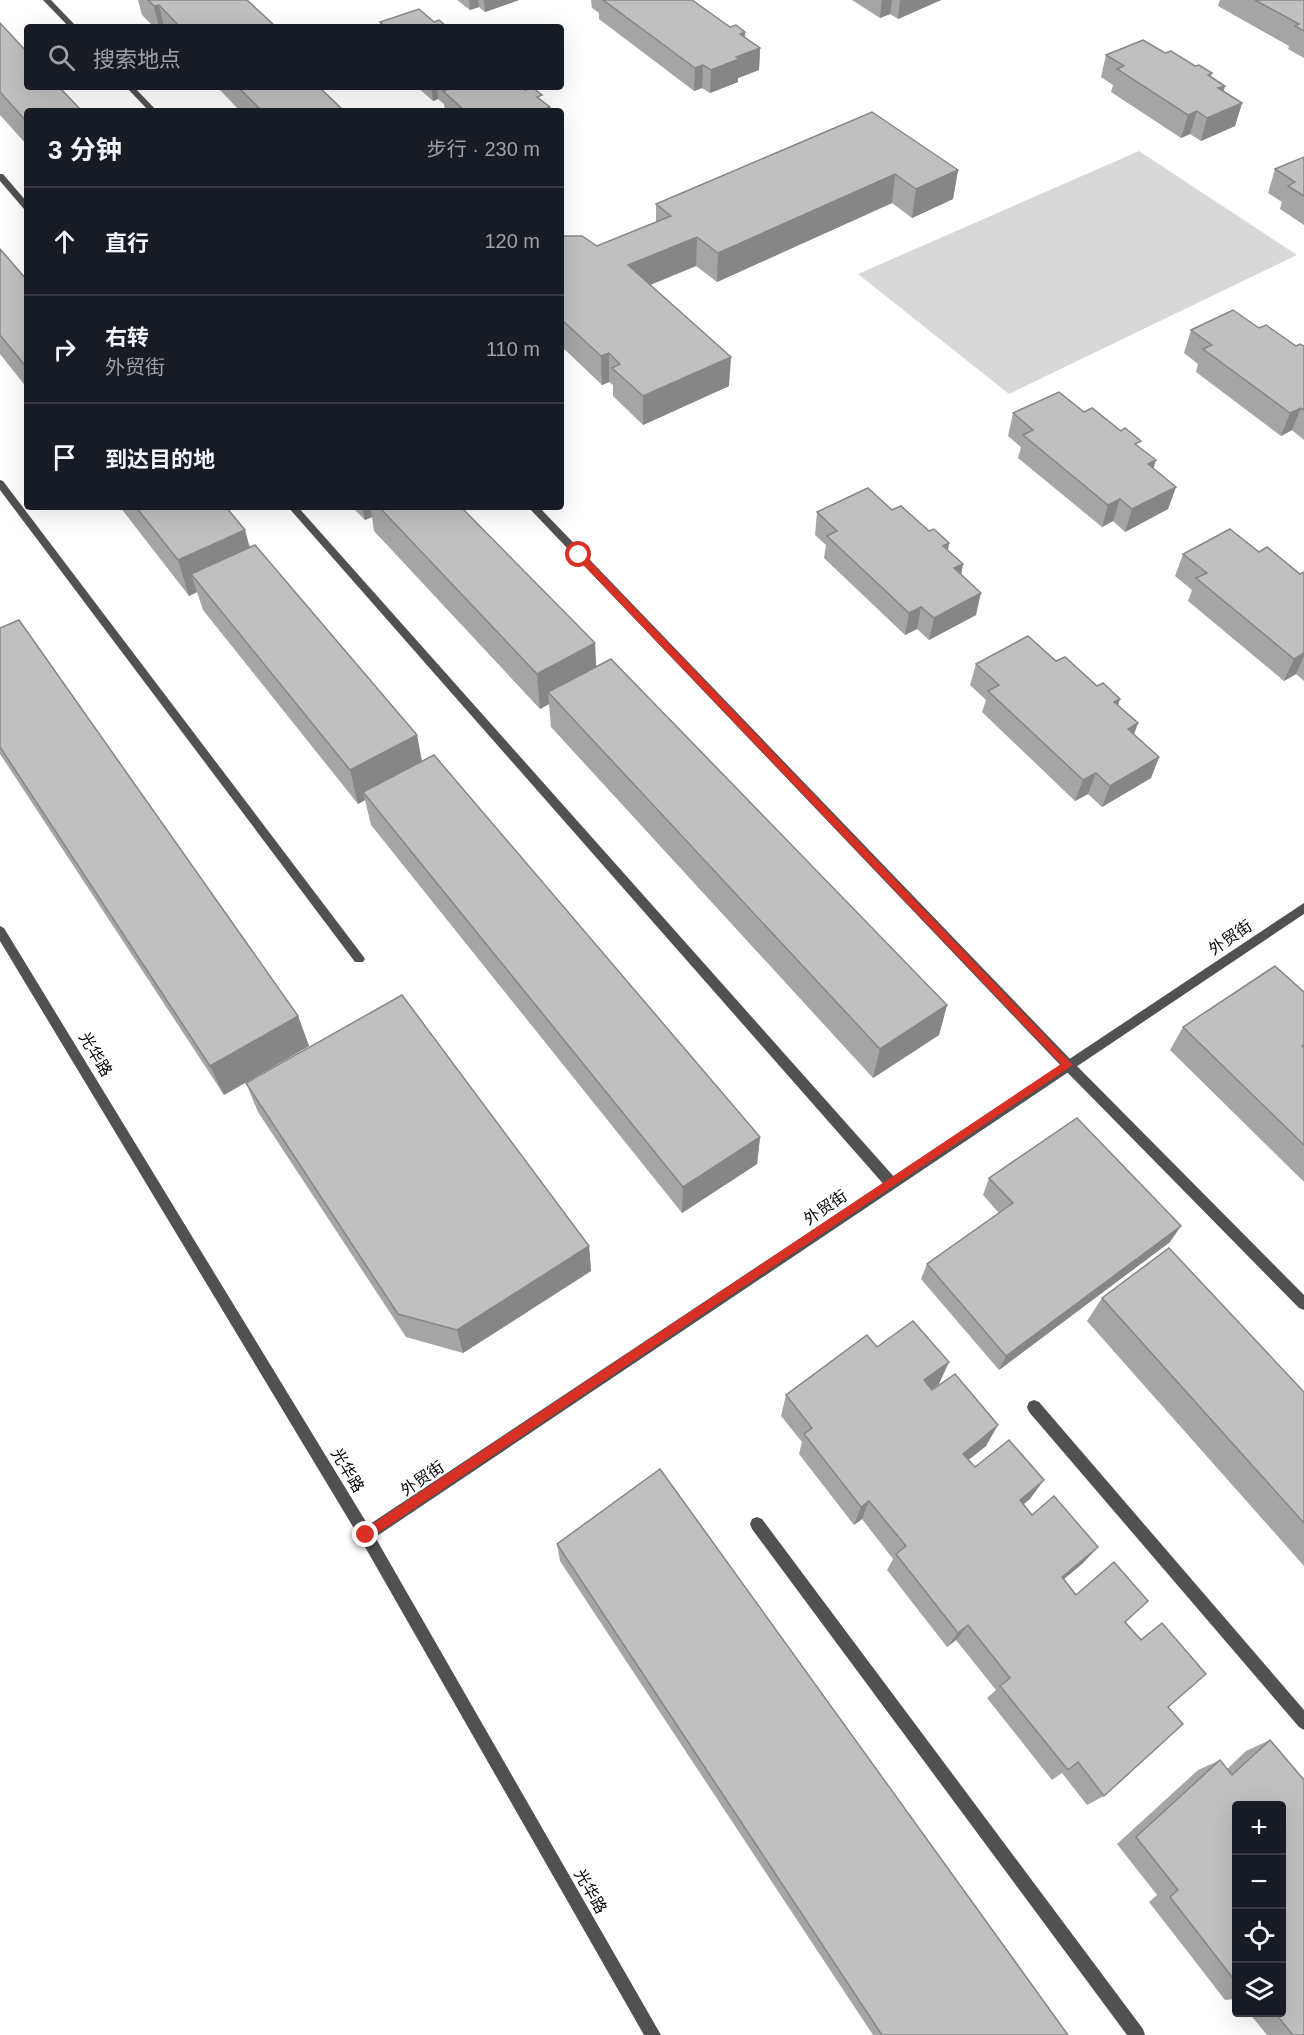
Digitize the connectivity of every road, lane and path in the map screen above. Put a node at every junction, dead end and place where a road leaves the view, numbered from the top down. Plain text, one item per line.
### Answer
1 (47, 0) edge
2 (70, 24) edge
3 (133, 90) edge
4 (150, 108) edge
5 (0, 177) edge
6 (24, 204) edge
7 (0, 483) edge
8 (296, 510) edge
9 (536, 510) edge
10 (1304, 908) edge
11 (0, 930) edge
12 (359, 959) dead end
13 (1068, 1065) junction
14 (891, 1183) junction
15 (1304, 1304) edge
16 (1034, 1407) dead end
17 (757, 1524) dead end
18 (366, 1535) junction
19 (1304, 1722) edge
20 (653, 2035) edge
21 (1137, 2035) edge

1 - 2 street
3 - 4 street
5 - 6 street
7 - 12 street
8 - 14 street
9 - 13 street
10 - 13 street, 外贸街
11 - 18 street, 光华路
13 - 14 street, 外贸街
13 - 15 street
14 - 18 street, 外贸街
16 - 19 street
17 - 21 street
18 - 20 street, 光华路

